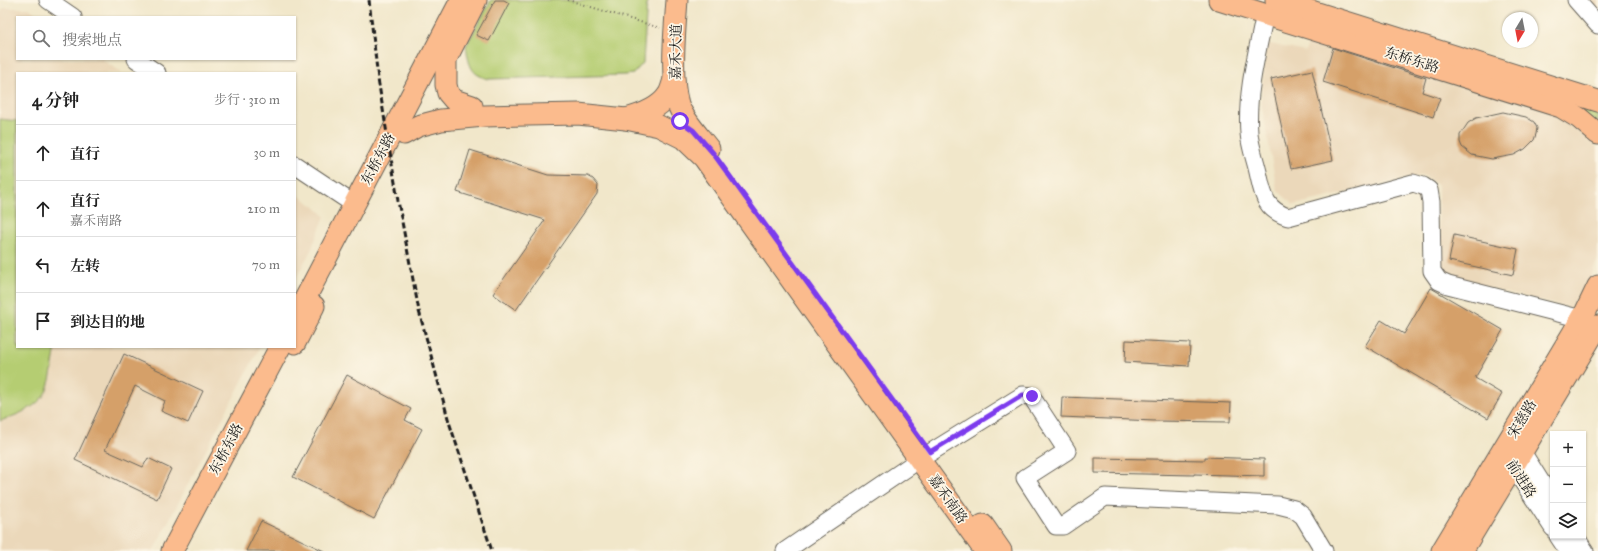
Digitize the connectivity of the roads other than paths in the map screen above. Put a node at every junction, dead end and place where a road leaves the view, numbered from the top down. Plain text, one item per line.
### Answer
1 (48, 0) edge
2 (461, 0) edge
3 (476, 0) edge
4 (667, 0) edge
5 (677, 0) edge
6 (1219, 0) edge
7 (1576, 0) edge
8 (1270, 7) edge
9 (72, 16) edge
10 (1598, 25) edge
11 (440, 56) junction
12 (138, 60) edge
13 (156, 72) edge
14 (434, 83) junction
15 (670, 92) junction
16 (1598, 101) edge
17 (446, 109) junction
18 (648, 111) junction
19 (471, 112) junction
20 (625, 113) junction
21 (418, 115) junction
22 (399, 132) junction
23 (688, 134) junction
24 (1598, 134) edge
25 (706, 153) junction
26 (296, 166) edge
27 (355, 205) junction
28 (1598, 286) edge
29 (296, 316) edge
30 (1590, 323) edge
31 (296, 341) edge
32 (279, 348) edge
33 (292, 348) edge
34 (1512, 451) junction
35 (925, 455) junction
36 (1550, 497) edge
37 (1550, 522) edge
38 (1560, 539) edge
39 (1577, 539) edge
40 (172, 551) edge
41 (186, 551) edge
42 (785, 551) edge
43 (985, 551) edge
44 (1001, 551) edge
45 (1324, 551) edge
46 (1442, 551) edge
47 (1462, 551) edge
48 (1568, 551) edge
49 (1585, 551) edge

1 - 9 street
2 - 11 main road, 东桥东路
3 - 11 main road
4 - 15 main road, 嘉禾大道
5 - 15 main road, 嘉禾大道
6 - 8 main road, 东桥东路
7 - 10 street
8 - 16 main road, 东桥东路
8 - 24 main road, 东桥东路
8 - 30 street
11 - 14 main road
11 - 19 main road
11 - 22 main road, 东桥东路
12 - 13 street
14 - 17 main road
14 - 21 main road
15 - 18 main road
15 - 20 main road
15 - 23 main road
15 - 25 main road
17 - 19 main road
17 - 21 main road
18 - 20 main road
18 - 23 main road
19 - 20 main road
19 - 22 main road
20 - 23 main road
21 - 22 main road
22 - 27 main road, 东桥东路
22 - 31 main road, 东桥东路
23 - 25 main road, 嘉禾南路
25 - 35 main road, 嘉禾南路
26 - 27 street
27 - 29 main road, 东桥东路
28 - 30 main road, 宋慈路
30 - 34 main road, 宋慈路
32 - 40 main road, 东桥东路
33 - 41 main road, 东桥东路
34 - 36 street
34 - 37 street, 前进路
34 - 46 main road, 宋慈路
34 - 47 main road, 宋慈路
35 - 42 street
35 - 43 main road, 嘉禾南路
35 - 44 main road, 嘉禾南路
35 - 45 street
38 - 48 street
39 - 49 street

